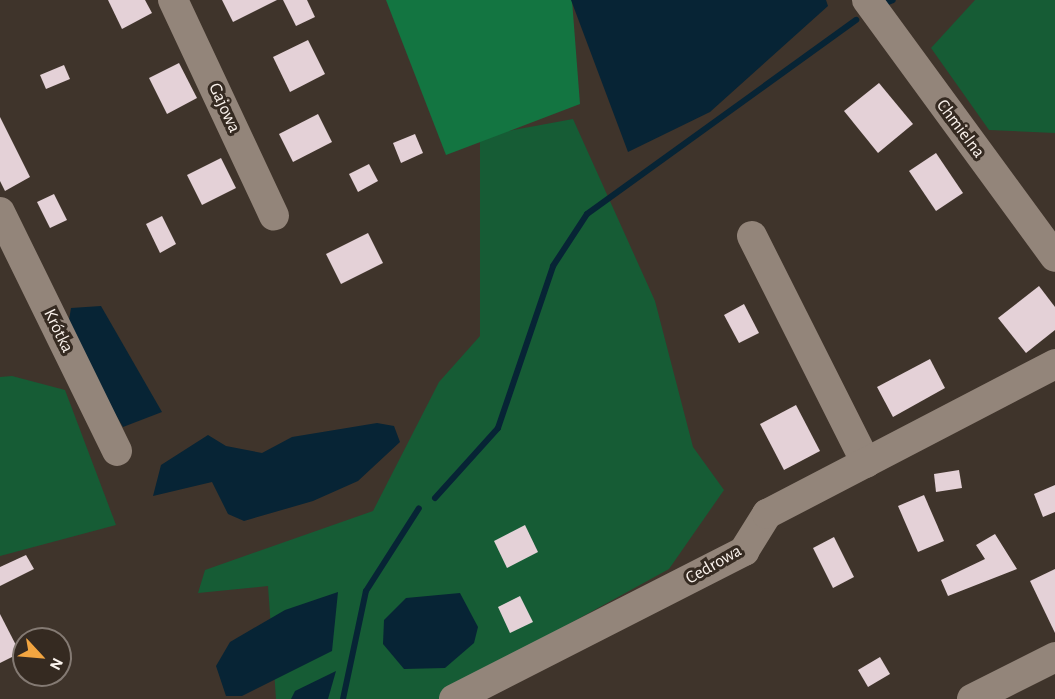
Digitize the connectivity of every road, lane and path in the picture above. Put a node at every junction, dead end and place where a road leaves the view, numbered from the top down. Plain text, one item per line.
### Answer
1 (173, 0) edge
2 (867, 0) edge
3 (0, 212) edge
4 (274, 216) dead end
5 (752, 236) dead end
6 (1055, 257) edge
7 (1055, 364) edge
8 (117, 451) dead end
9 (866, 463) junction
10 (1055, 657) edge
11 (454, 699) edge
12 (972, 699) edge

1 - 4 street, Gajowa
2 - 6 street, Chmielna
3 - 8 street, Krótka
5 - 9 street
7 - 9 street, Cedrowa
9 - 11 street, Cedrowa
10 - 12 street

